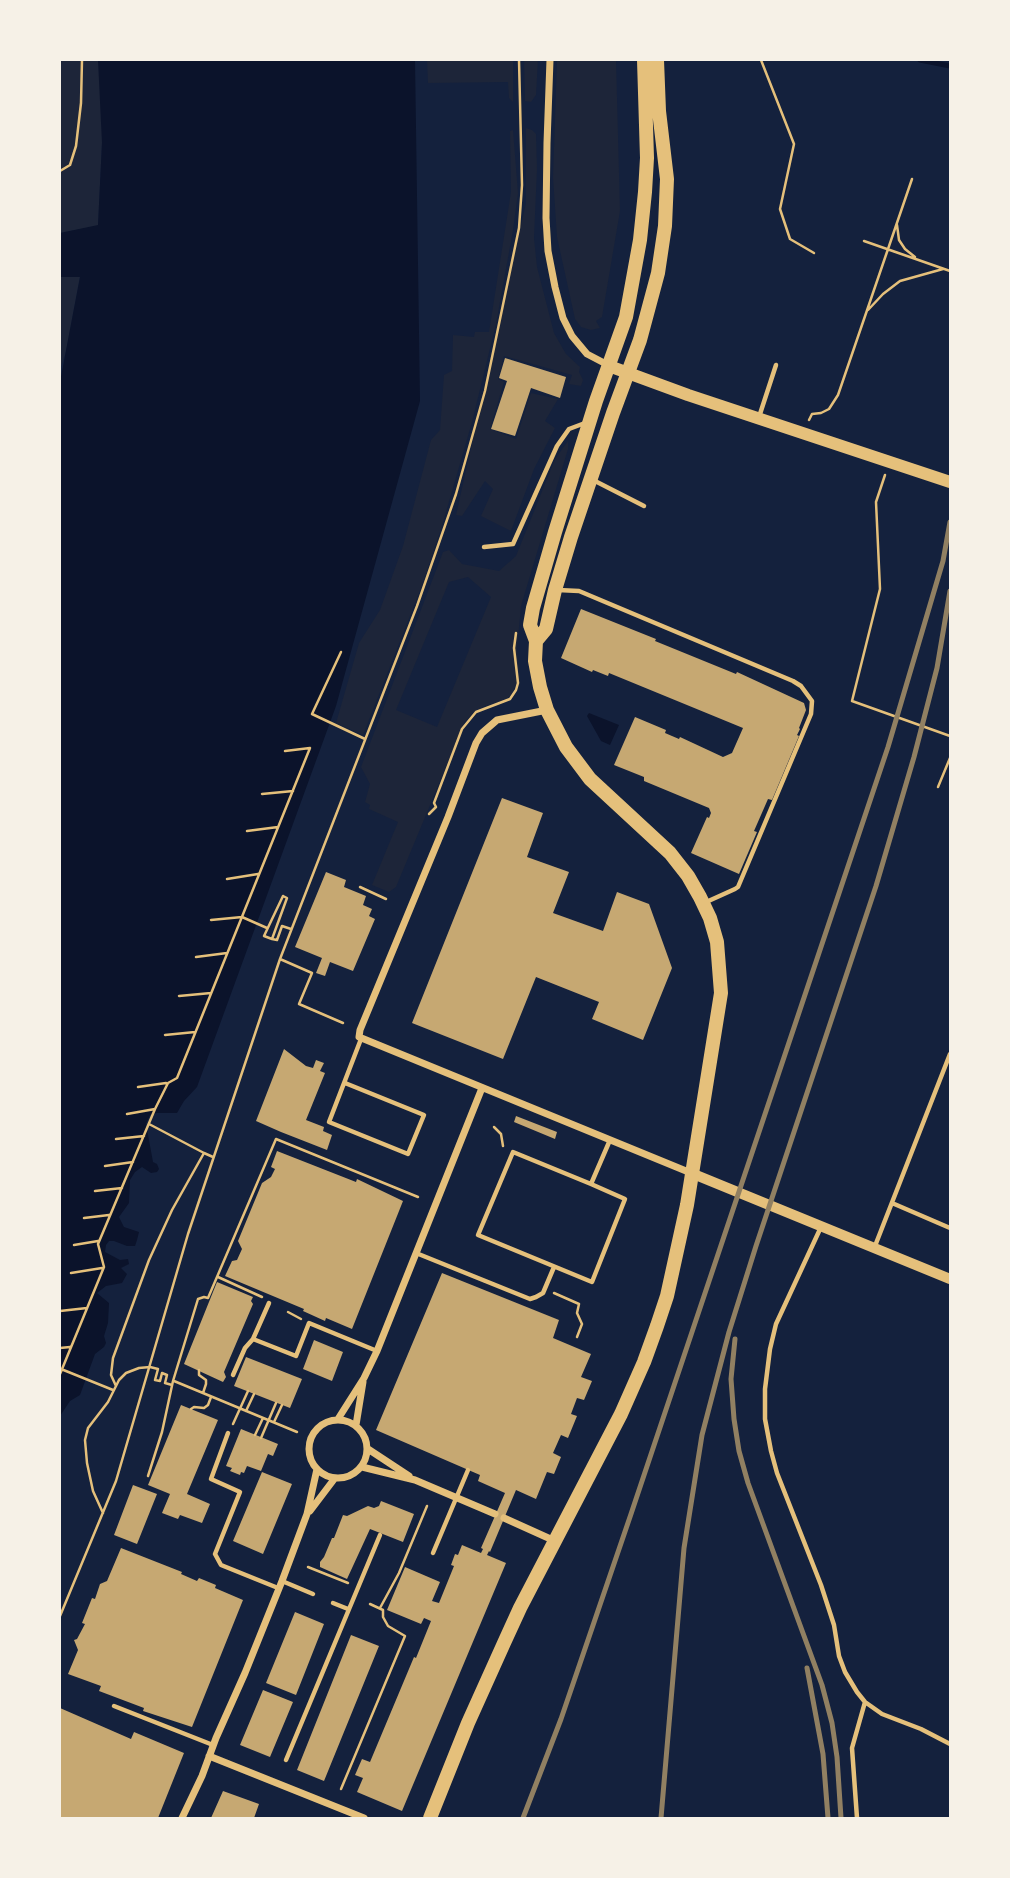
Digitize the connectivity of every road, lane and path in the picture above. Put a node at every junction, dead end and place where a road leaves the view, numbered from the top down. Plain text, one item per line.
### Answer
1 (82, 60) edge
2 (519, 60) edge
3 (550, 60) edge
4 (644, 60) edge
5 (657, 60) edge
6 (761, 60) edge
7 (60, 171) edge
8 (912, 179) dead end
9 (897, 222) junction
10 (864, 241) dead end
11 (887, 249) junction
12 (814, 253) dead end
13 (918, 260) junction
14 (943, 269) junction
15 (950, 271) edge
16 (866, 312) junction
17 (776, 365) dead end
18 (609, 366) junction
19 (627, 373) junction
20 (759, 418) junction
21 (809, 420) dead end
22 (589, 422) junction
23 (889, 461) junction
24 (590, 479) junction
25 (950, 482) edge
26 (644, 506) dead end
27 (484, 547) dead end
28 (555, 590) junction
29 (536, 640) junction
30 (341, 652) dead end
31 (547, 710) junction
32 (950, 736) edge
33 (365, 739) junction
34 (285, 751) dead end
35 (950, 758) edge
36 (938, 787) dead end
37 (293, 791) junction
38 (262, 794) dead end
39 (278, 827) junction
40 (247, 831) dead end
41 (259, 873) junction
42 (227, 879) dead end
43 (360, 887) dead end
44 (386, 899) dead end
45 (703, 904) junction
46 (242, 917) junction
47 (211, 920) dead end
48 (267, 929) junction
49 (291, 929) junction
50 (272, 939) junction
51 (227, 953) junction
52 (195, 957) dead end
53 (280, 959) junction
54 (211, 993) junction
55 (179, 996) dead end
56 (343, 1023) dead end
57 (195, 1032) junction
58 (165, 1035) dead end
59 (360, 1037) junction
60 (950, 1054) edge
61 (167, 1083) junction
62 (345, 1083) junction
63 (138, 1087) dead end
64 (482, 1088) junction
65 (155, 1109) junction
66 (127, 1114) dead end
67 (149, 1124) junction
68 (494, 1127) dead end
69 (144, 1136) junction
70 (116, 1139) dead end
71 (610, 1140) junction
72 (503, 1146) dead end
73 (204, 1153) junction
74 (213, 1157) junction
75 (133, 1162) junction
76 (105, 1166) dead end
77 (691, 1173) junction
78 (591, 1184) junction
79 (122, 1188) junction
80 (95, 1191) dead end
81 (418, 1197) dead end
82 (892, 1203) junction
83 (110, 1215) junction
84 (84, 1218) dead end
85 (821, 1226) junction
86 (950, 1228) edge
87 (99, 1241) junction
88 (74, 1245) dead end
89 (874, 1248) junction
90 (416, 1253) junction
91 (104, 1267) junction
92 (554, 1267) junction
93 (71, 1273) dead end
94 (218, 1277) junction
95 (950, 1279) edge
96 (544, 1289) junction
97 (263, 1298) dead end
98 (269, 1303) dead end
99 (87, 1308) junction
100 (60, 1311) edge
101 (288, 1312) dead end
102 (301, 1319) dead end
103 (577, 1337) dead end
104 (253, 1339) junction
105 (71, 1347) junction
106 (60, 1348) edge
107 (377, 1350) junction
108 (150, 1367) junction
109 (199, 1370) dead end
110 (60, 1372) edge
111 (233, 1375) dead end
112 (364, 1378) junction
113 (172, 1383) junction
114 (116, 1386) junction
115 (114, 1391) junction
116 (248, 1391) dead end
117 (203, 1393) junction
118 (254, 1394) dead end
119 (211, 1397) junction
120 (276, 1403) dead end
121 (282, 1405) dead end
122 (240, 1408) junction
123 (191, 1409) dead end
124 (246, 1411) junction
125 (263, 1418) junction
126 (338, 1419) junction
127 (268, 1420) junction
128 (274, 1422) junction
129 (356, 1425) junction
130 (297, 1432) dead end
131 (228, 1433) joint
132 (255, 1435) dead end
133 (261, 1437) dead end
134 (368, 1449) junction
135 (362, 1467) junction
136 (317, 1469) junction
137 (468, 1470) dead end
138 (148, 1476) dead end
139 (335, 1478) junction
140 (415, 1480) junction
141 (456, 1497) junction
142 (427, 1506) dead end
143 (103, 1513) junction
144 (307, 1514) junction
145 (495, 1514) dead end
146 (505, 1518) dead end
147 (380, 1535) dead end
148 (555, 1541) junction
149 (433, 1553) dead end
150 (308, 1567) dead end
151 (348, 1583) dead end
152 (281, 1585) junction
153 (313, 1594) dead end
154 (333, 1602) dead end
155 (370, 1604) dead end
156 (380, 1608) junction
157 (348, 1609) junction
158 (60, 1616) edge
159 (865, 1702) junction
160 (114, 1706) dead end
161 (950, 1744) edge
162 (213, 1745) junction
163 (209, 1756) junction
164 (286, 1760) dead end
165 (341, 1789) dead end
166 (183, 1818) edge
167 (364, 1818) edge
168 (430, 1818) edge
169 (857, 1818) edge

1 - 7 path
2 - 33 path
3 - 18 street
4 - 18 main road
5 - 19 main road
6 - 12 path
8 - 9 path
9 - 11 path
9 - 13 path
10 - 11 path
11 - 13 path
11 - 16 path
13 - 14 path
14 - 15 path
14 - 16 path
16 - 21 path
17 - 20 lane
18 - 19 main road
18 - 22 main road
19 - 20 main road
19 - 24 main road
20 - 23 main road
22 - 27 lane
22 - 29 main road
23 - 25 main road
23 - 32 path
24 - 26 lane
24 - 28 main road
28 - 29 main road
28 - 45 lane
29 - 31 main road
30 - 33 path
31 - 45 main road
31 - 59 street
33 - 49 path
34 - 37 path
35 - 36 path
37 - 38 path
37 - 39 path
39 - 40 path
39 - 41 path
41 - 42 path
41 - 46 path
43 - 44 path
45 - 77 main road
46 - 47 path
46 - 48 path
46 - 51 path
48 - 50 path
48 - 50 path
49 - 50 path
49 - 53 path
51 - 52 path
51 - 54 path
53 - 56 path
53 - 74 path
54 - 55 path
54 - 57 path
57 - 58 path
57 - 61 path
59 - 62 lane
59 - 64 street
60 - 82 lane
61 - 63 path
61 - 65 path
62 - 62 lane
64 - 71 street
64 - 90 street
65 - 66 path
65 - 67 path
67 - 69 path
67 - 73 path
68 - 72 path
69 - 70 path
69 - 75 path
71 - 77 street
71 - 78 lane
73 - 74 path
73 - 114 path
74 - 108 path
75 - 76 path
75 - 79 path
77 - 85 street
77 - 148 main road
78 - 92 lane
78 - 92 lane
79 - 80 path
79 - 83 path
81 - 94 path
82 - 86 lane
82 - 89 lane
83 - 84 path
83 - 87 path
85 - 89 street
85 - 159 lane
87 - 88 path
87 - 91 path
89 - 95 street
90 - 96 lane
90 - 107 street
91 - 93 path
91 - 99 path
92 - 96 lane
94 - 97 path
94 - 113 path
96 - 103 path
98 - 104 lane
99 - 100 path
99 - 105 path
101 - 102 path
104 - 107 lane
104 - 111 lane
105 - 106 path
105 - 110 path
107 - 112 street
108 - 113 path
108 - 114 path
108 - 143 path
109 - 117 path
110 - 115 path
112 - 126 street
112 - 129 street
113 - 117 path
113 - 138 path
114 - 115 path
115 - 143 path
116 - 122 path
117 - 119 path
118 - 124 path
119 - 122 path
119 - 123 path
120 - 127 path
121 - 128 path
122 - 124 path
122 - 131 path
124 - 125 path
125 - 127 path
125 - 132 path
126 - 129 street
126 - 136 street
127 - 128 path
127 - 133 path
128 - 130 path
129 - 134 street
131 - 152 lane
134 - 135 street
134 - 140 street
135 - 139 street
135 - 140 street
136 - 139 street
136 - 144 street
137 - 141 lane
139 - 144 street
140 - 141 street
141 - 145 street
141 - 149 lane
142 - 156 path
143 - 158 path
144 - 152 street
146 - 148 street
147 - 157 lane
148 - 168 main road
150 - 151 path
152 - 153 lane
152 - 162 street
154 - 157 lane
155 - 156 path
156 - 165 path
157 - 164 lane
159 - 161 lane
159 - 169 lane
160 - 162 lane
162 - 163 street
163 - 166 street
163 - 167 street

